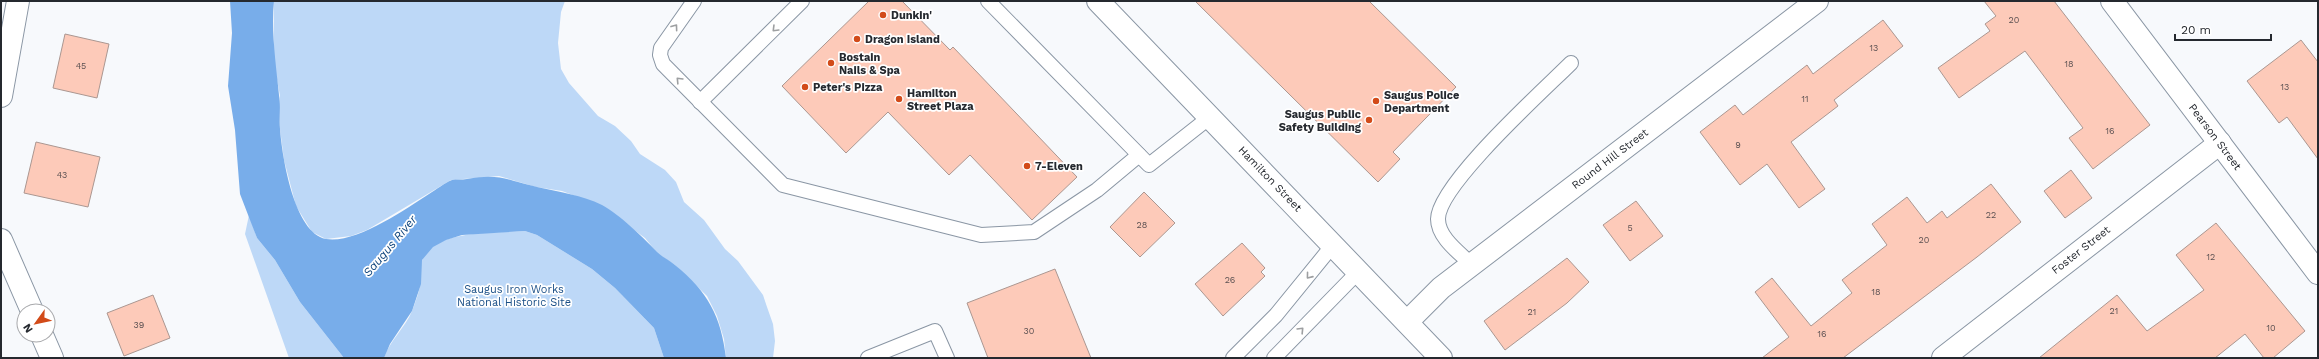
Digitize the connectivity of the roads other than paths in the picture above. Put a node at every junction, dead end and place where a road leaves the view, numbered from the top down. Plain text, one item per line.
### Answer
1 (18, 1) edge
2 (694, 1) edge
3 (802, 1) edge
4 (988, 1) edge
5 (1098, 1) edge
6 (1817, 1) edge
7 (2112, 1) edge
8 (1571, 63) dead end
9 (1, 96) edge
10 (700, 102) junction
11 (1210, 117) junction
12 (2220, 143) junction
13 (1139, 155) junction
14 (1, 240) edge
15 (1333, 245) junction
16 (1472, 265) junction
17 (1359, 271) junction
18 (2318, 273) edge
19 (29, 303) edge
20 (1406, 322) junction
21 (45, 343) edge
22 (52, 358) edge
23 (868, 358) edge
24 (947, 358) edge
25 (1233, 358) edge
26 (1274, 358) edge
27 (1442, 358) edge
28 (1943, 358) edge

1 - 9 street
10 -> 2 lane
3 -> 10 lane
4 - 13 lane
5 - 11 street, Hamilton Street
6 - 16 street, Round Hill Street
7 - 12 street, Pearson Street
8 - 16 lane
10 - 13 lane
11 - 13 lane
11 - 15 street, Hamilton Street
12 - 18 street, Pearson Street
12 - 28 street, Foster Street
14 - 19 street
15 - 17 street, Hamilton Street
15 -> 25 lane
16 - 20 street, Round Hill Street
17 - 20 street, Hamilton Street
26 -> 17 lane
20 - 27 street, Hamilton Street
21 - 22 street
23 - 24 lane

